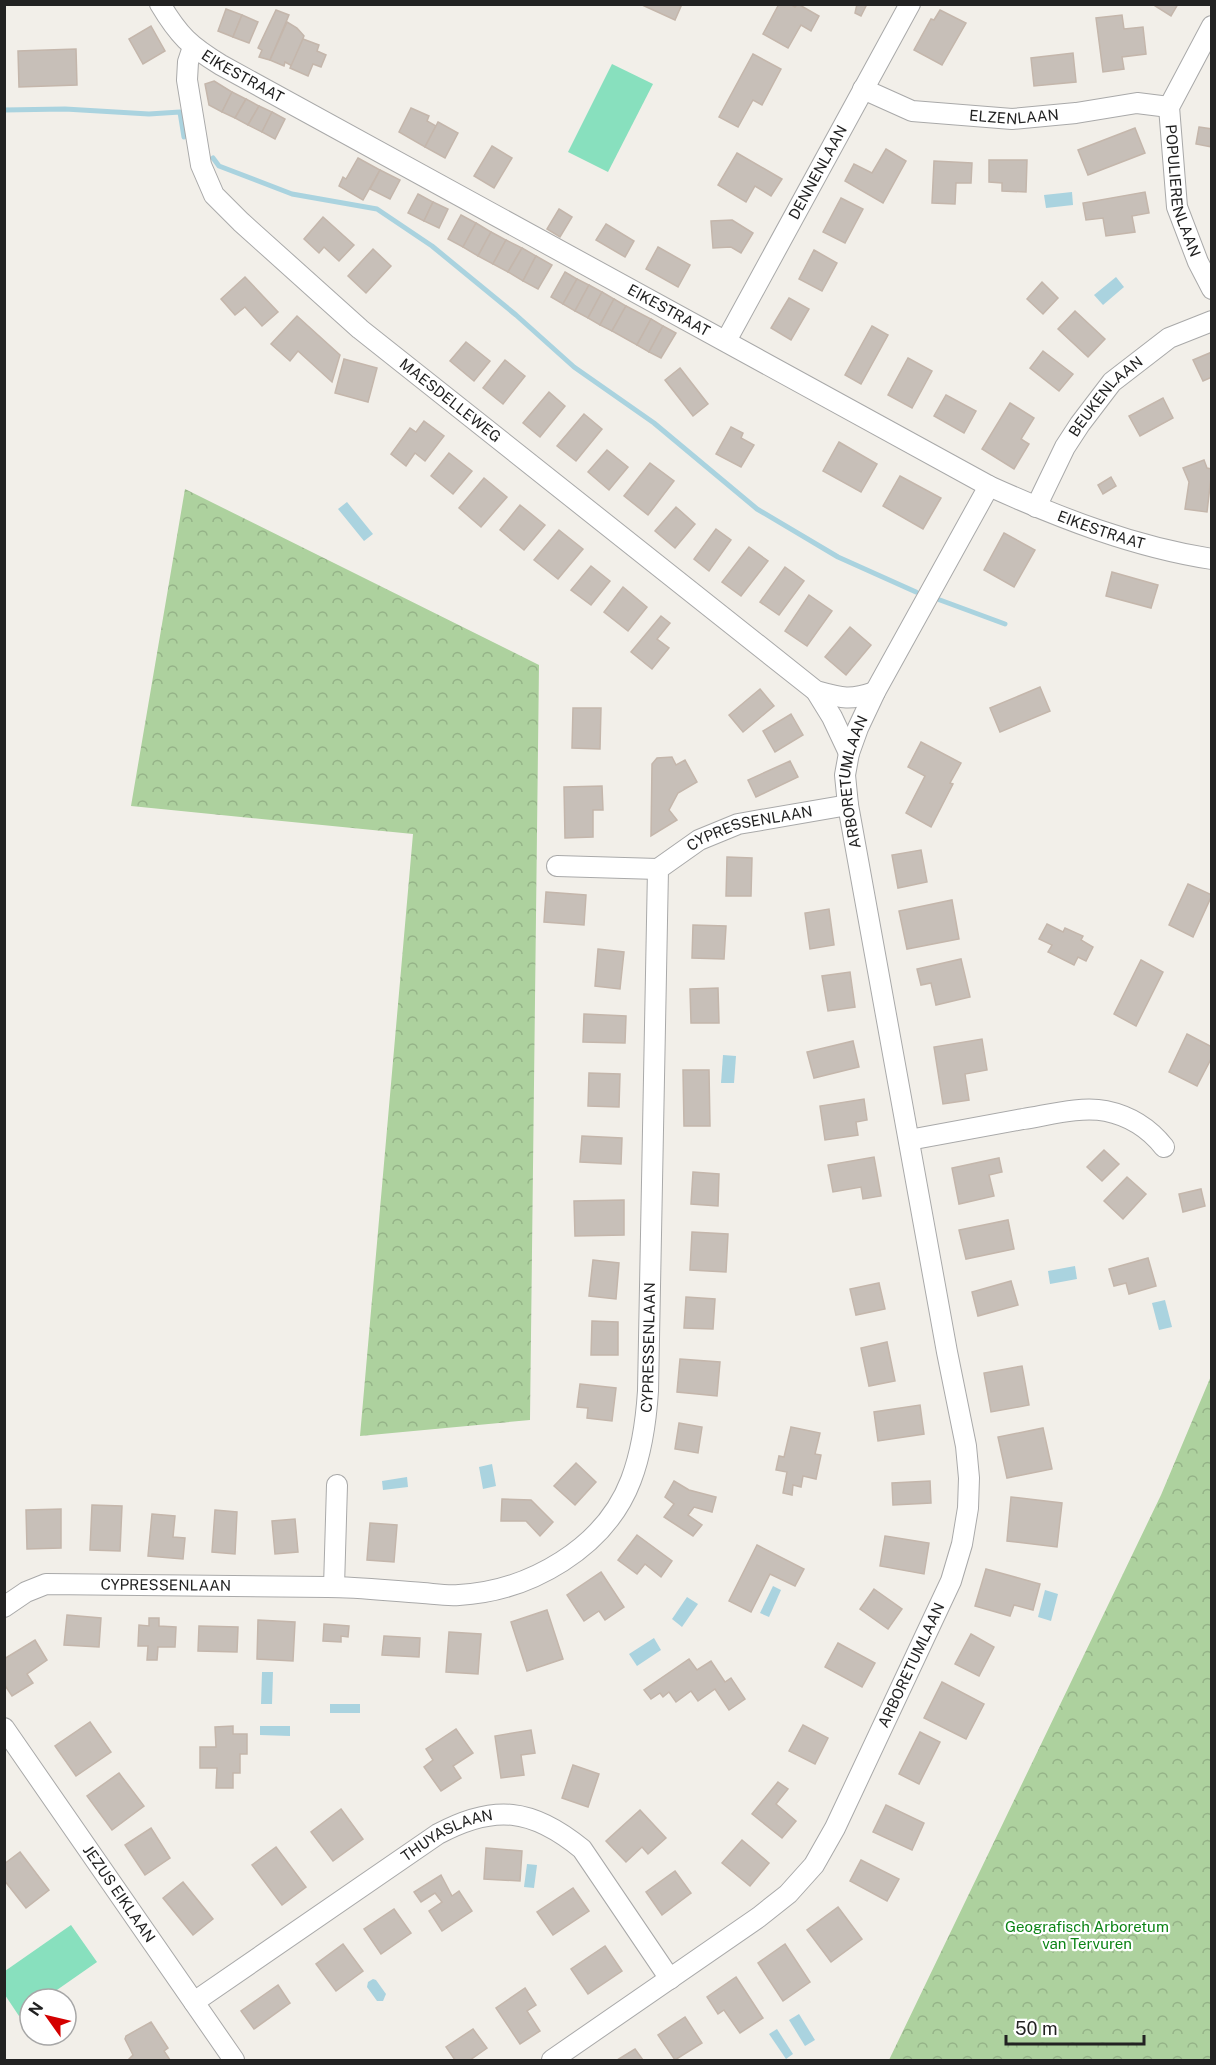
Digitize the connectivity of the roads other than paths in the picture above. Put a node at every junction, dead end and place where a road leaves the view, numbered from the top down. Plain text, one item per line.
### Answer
1 (160, 4) edge
2 (910, 4) edge
3 (1212, 27) edge
4 (193, 47) junction
5 (863, 89) junction
6 (1169, 107) junction
7 (1212, 290) edge
8 (1212, 321) edge
9 (726, 341) junction
10 (989, 486) junction
11 (1036, 507) junction
12 (1212, 559) edge
13 (816, 691) junction
14 (875, 692) junction
15 (849, 753) junction
16 (848, 805) junction
17 (557, 866) dead end
18 (658, 869) junction
19 (909, 1140) junction
20 (1164, 1147) dead end
21 (337, 1485) dead end
22 (334, 1587) junction
23 (4, 1606) edge
24 (4, 1728) edge
25 (670, 1979) junction
26 (194, 2002) junction
27 (559, 2059) edge
28 (234, 2061) edge

1 - 4 street, EIKESTRAAT
2 - 5 street, DENNENLAAN
3 - 6 street, POPULIERENLAAN
4 - 9 street, EIKESTRAAT
4 - 13 street, MAESDELLEWEG
5 - 6 street, ELZENLAAN
5 - 9 street, DENNENLAAN
6 - 7 street, POPULIERENLAAN
8 - 11 street, BEUKENLAAN
9 - 10 street, EIKESTRAAT
10 - 11 street, EIKESTRAAT
10 - 14 street, ARBORETUMLAAN
11 - 12 street, EIKESTRAAT
13 - 14 street, MAESDELLEWEG
13 - 15 street, MAESDELLEWEG
14 - 15 street, ARBORETUMLAAN
15 - 16 street, ARBORETUMLAAN
16 - 18 street, CYPRESSENLAAN
16 - 19 street, ARBORETUMLAAN
17 - 18 street
18 - 22 street, CYPRESSENLAAN
19 - 20 street
19 - 25 street, ARBORETUMLAAN
21 - 22 street
22 - 23 street, CYPRESSENLAAN
24 - 26 street, JEZUS EIKLAAN
25 - 26 street, THUYASLAAN
25 - 27 street, ARBORETUMLAAN
26 - 28 street, JEZUS EIKLAAN

